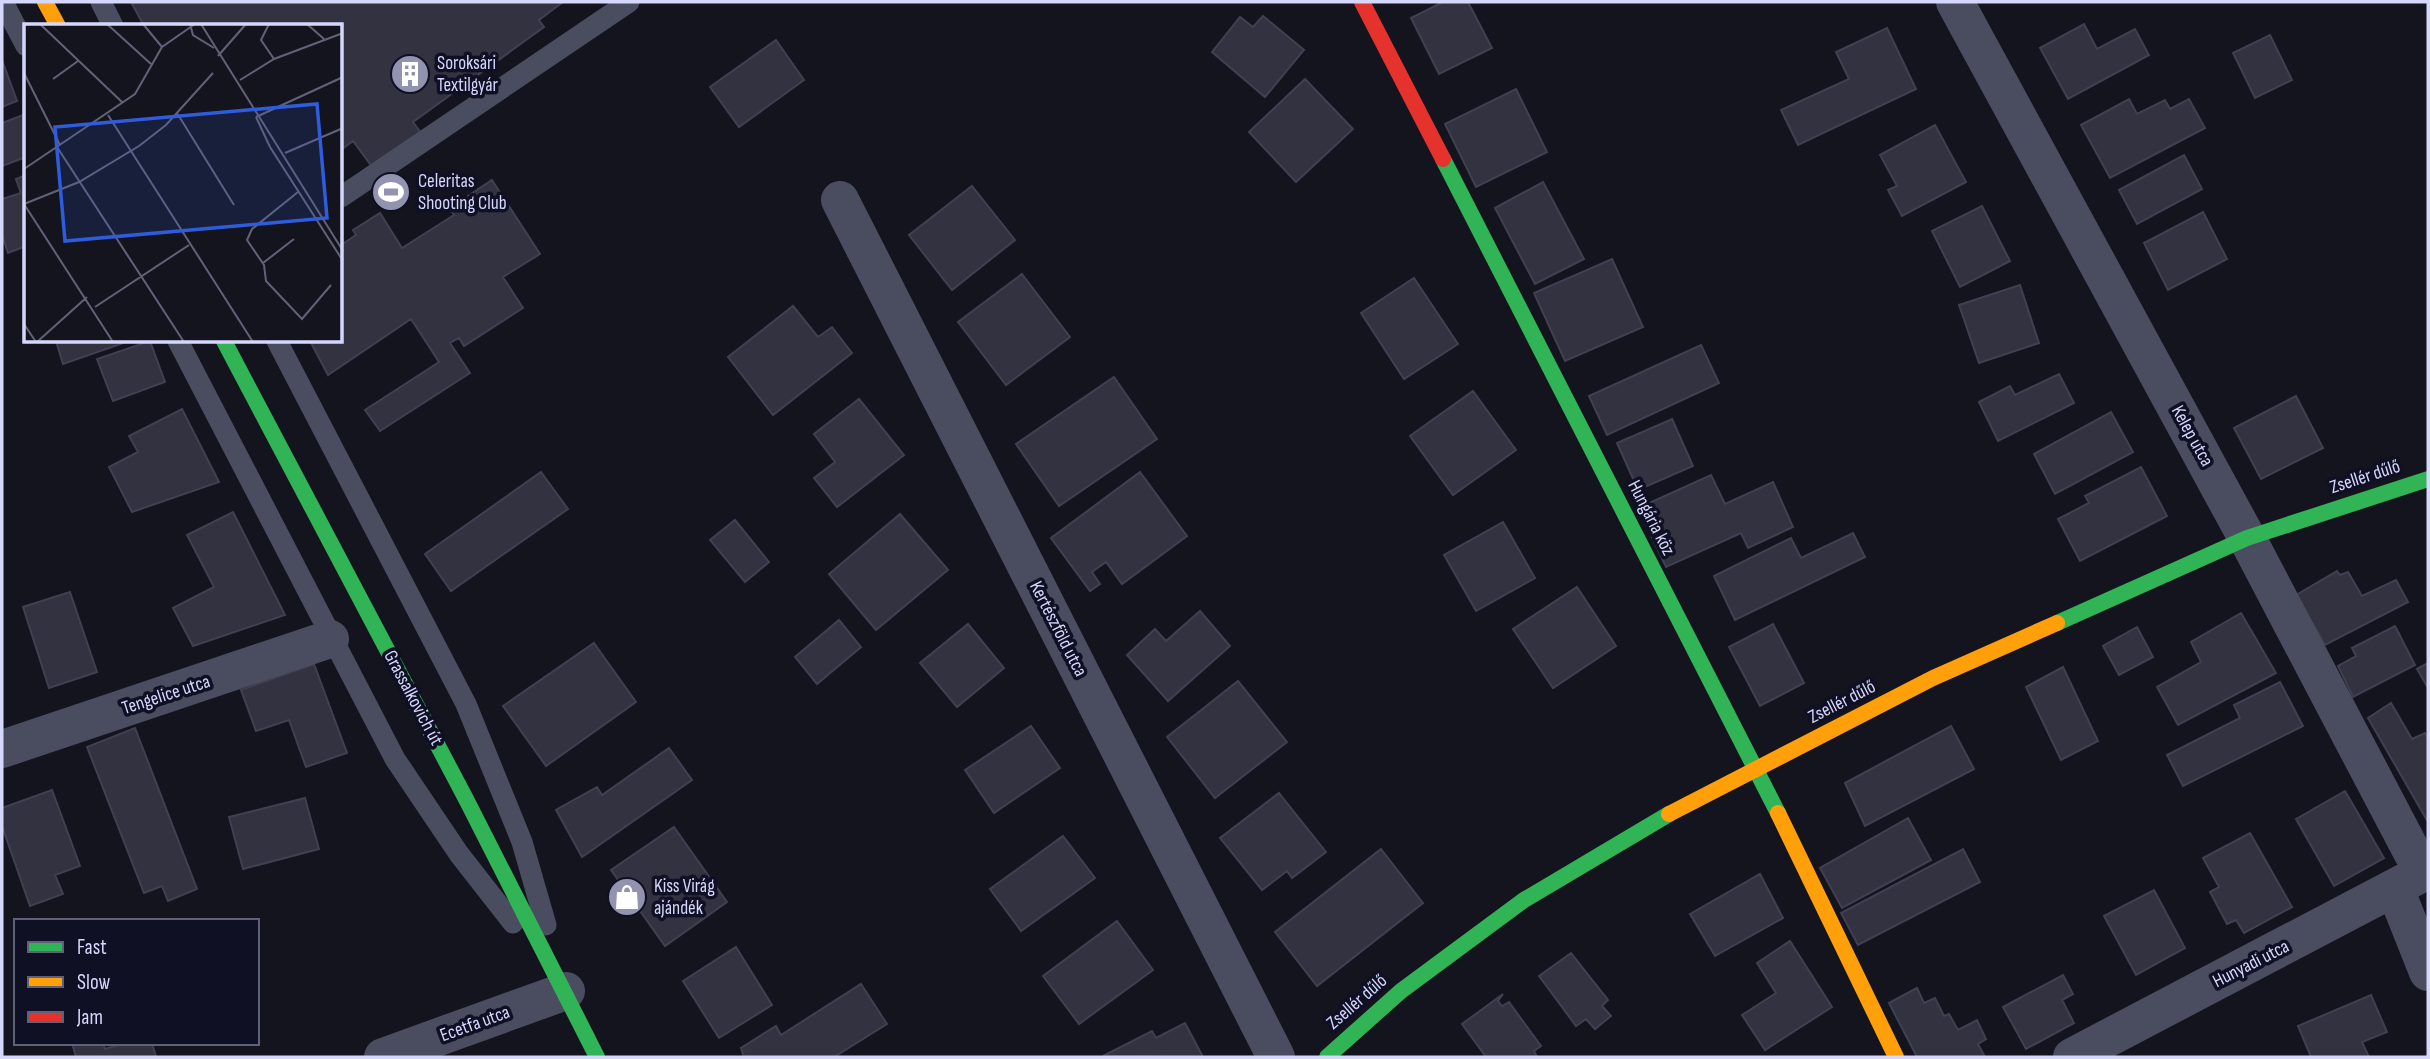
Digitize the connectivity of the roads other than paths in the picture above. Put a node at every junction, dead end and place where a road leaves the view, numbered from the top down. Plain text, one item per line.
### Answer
1 (3, 2) edge
2 (45, 2) edge
3 (101, 2) edge
4 (629, 2) edge
5 (1362, 2) edge
6 (1955, 2) edge
7 (57, 24) edge
8 (112, 24) edge
9 (24, 42) edge
10 (343, 196) edge
11 (840, 200) dead end
12 (179, 343) edge
13 (225, 343) edge
14 (279, 343) edge
15 (2428, 479) edge
16 (2247, 538) junction
17 (330, 639) junction
18 (2, 749) edge
19 (1757, 770) junction
20 (2415, 877) edge
21 (2428, 972) edge
22 (566, 991) junction
23 (383, 1057) edge
24 (597, 1057) edge
25 (1276, 1057) edge
26 (1326, 1057) edge
27 (1896, 1057) edge
28 (2072, 1057) edge

1 - 9 lane
2 - 7 street
3 - 8 lane
4 - 10 lane
5 - 19 street, Hungária köz
6 - 16 street, Kelep utca
11 - 25 street, Kertészföld utca
12 - 17 lane
13 - 22 street, Grassalkovich út
14 - 22 lane
15 - 16 street, Zsellér dűlő
16 - 19 street, Zsellér dűlő
16 - 20 street, Kelep utca
17 - 18 street, Tengelice utca
17 - 22 lane
19 - 26 street, Zsellér dűlő
19 - 27 street, Hungária köz
20 - 21 street, Kelep utca
20 - 28 street, Hunyadi utca
22 - 23 street, Ecetfa utca
22 - 24 street, Grassalkovich út

